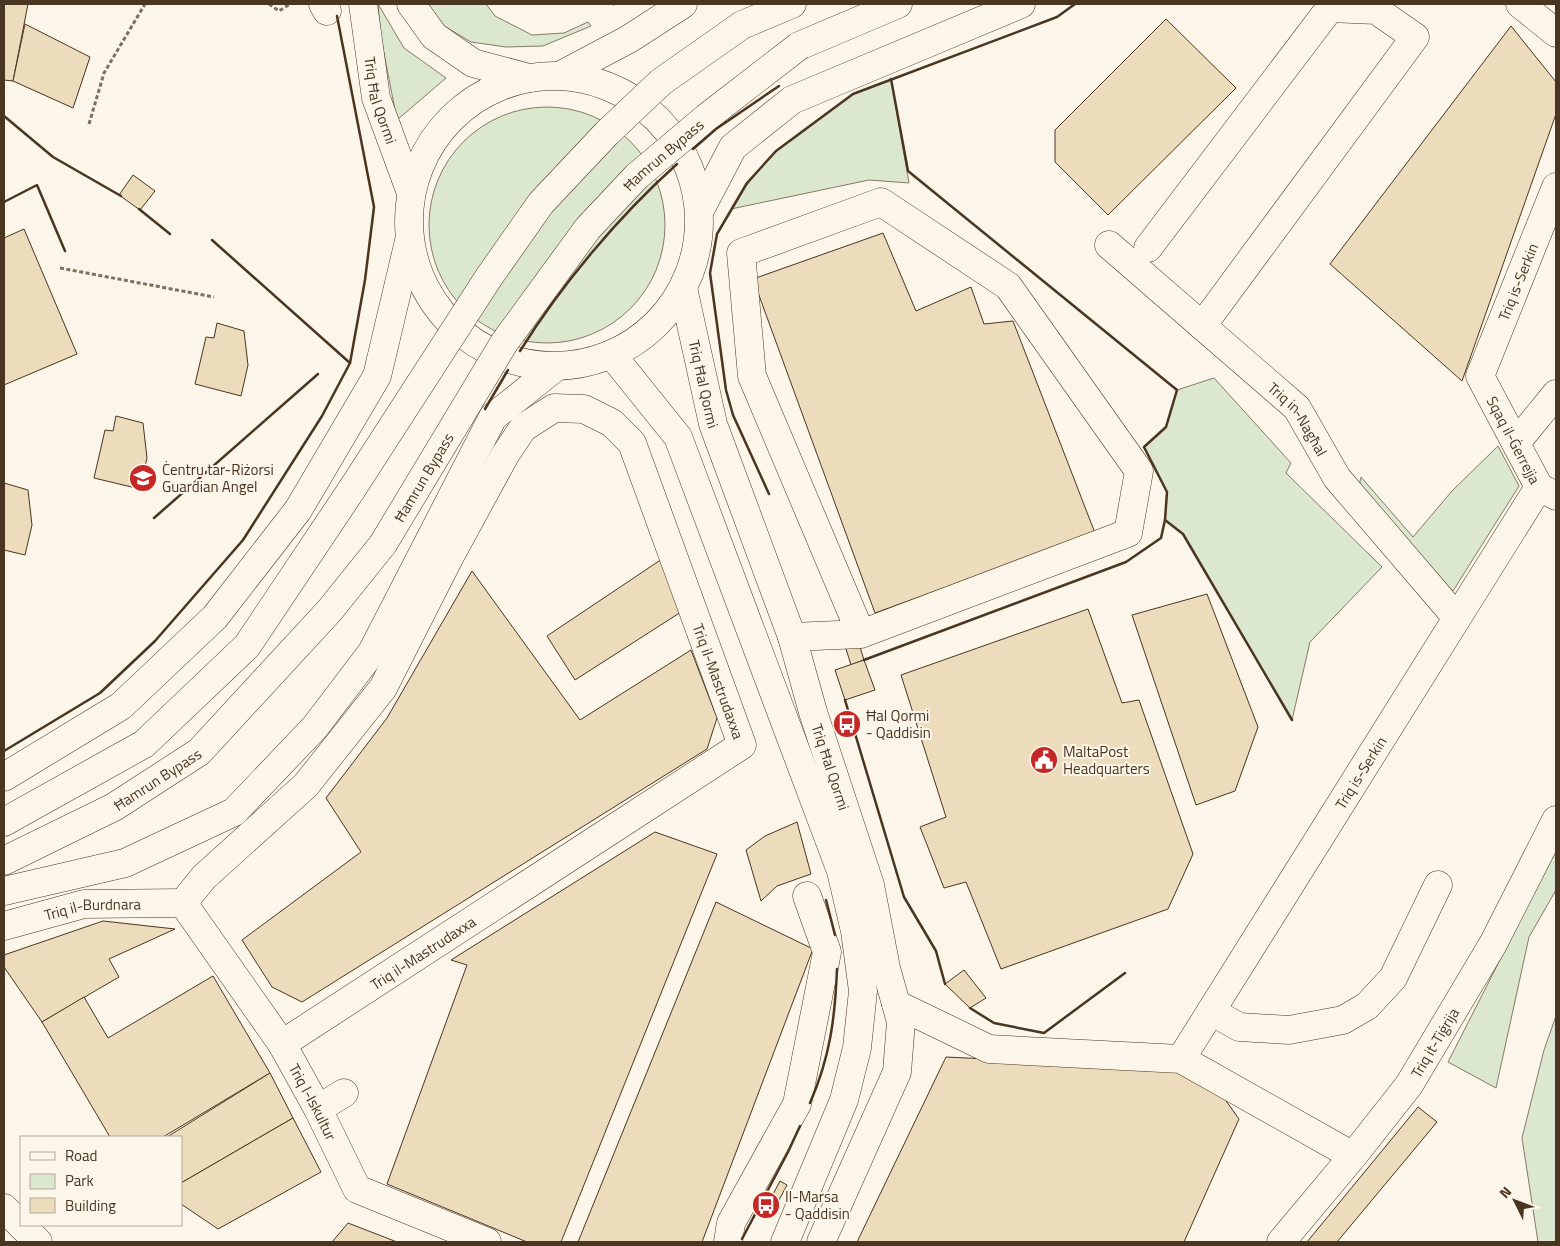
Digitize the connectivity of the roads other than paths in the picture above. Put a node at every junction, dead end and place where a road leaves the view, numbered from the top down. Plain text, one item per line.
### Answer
1 (363, 4) edge
2 (411, 4) edge
3 (683, 4) edge
4 (792, 4) edge
5 (898, 4) edge
6 (1021, 4) edge
7 (1520, 4) edge
8 (1556, 33) edge
9 (561, 75) junction
10 (529, 78) junction
11 (1556, 188) edge
12 (411, 193) junction
13 (700, 210) junction
14 (410, 238) junction
15 (1110, 246) dead end
16 (1148, 248) dead end
17 (683, 288) junction
18 (1202, 326) junction
19 (612, 355) junction
20 (556, 367) junction
21 (1480, 376) joint
22 (1556, 394) edge
23 (1516, 443) junction
24 (1548, 491) edge
25 (1457, 618) junction
26 (861, 634) junction
27 (792, 637) junction
28 (4, 777) edge
29 (1556, 820) edge
30 (4, 822) edge
31 (4, 861) edge
32 (1438, 885) dead end
33 (4, 891) edge
34 (807, 896) dead end
35 (183, 903) junction
36 (4, 926) edge
37 (896, 1004) junction
38 (1211, 1011) junction
39 (282, 1044) junction
40 (1181, 1059) junction
41 (344, 1093) dead end
42 (318, 1110) junction
43 (1353, 1156) junction
44 (4, 1208) edge
45 (20, 1224) edge
46 (22, 1226) edge
47 (38, 1242) edge
48 (487, 1242) edge
49 (728, 1242) edge
50 (785, 1242) edge
51 (821, 1242) edge
52 (1281, 1242) edge

1 - 12 main road, Triq Ħal Qormi
2 - 10 main road
3 - 9 main road
4 - 30 main road, bridge
5 - 31 main road, Ħamrun Bypass, bridge
6 - 13 main road
7 - 8 main road
9 - 10 main road
9 - 13 main road
10 - 12 main road
11 - 21 main road, Triq is-Serkin
12 - 14 main road
13 - 17 main road
14 - 20 main road
14 - 28 main road
15 - 18 main road, Triq in-Nagħal
16 - 18 main road
17 - 19 main road
17 - 27 main road, Triq Ħal Qormi
18 - 25 main road, Triq in-Nagħal
19 - 20 main road
19 - 50 main road, Triq Ħal Qormi
20 - 33 main road, Ħamrun Bypass
21 - 23 main road, Sqaq il-Ġerrejja
22 - 23 main road
23 - 24 main road, Sqaq il-Ġerrejja
24 - 25 main road, Triq is-Serkin
25 - 38 main road, Triq is-Serkin
26 - 26 main road
26 - 27 main road
27 - 37 main road, Triq Ħal Qormi
29 - 43 main road, Triq it-Tiġrija
32 - 38 main road
34 - 49 main road
35 - 36 main road, Triq il-Burdnara
35 - 39 main road, Triq l-Iskultur
35 - 39 main road, Triq il-Mastrudaxxa
37 - 40 main road
37 - 51 main road, Triq Ħal Qormi
38 - 40 main road, Triq is-Serkin
39 - 42 main road, Triq l-Iskultur
40 - 43 main road
41 - 42 main road
42 - 48 main road, Triq l-Iskultur
43 - 52 main road, Triq it-Tiġrija
44 - 45 main road
46 - 47 main road

